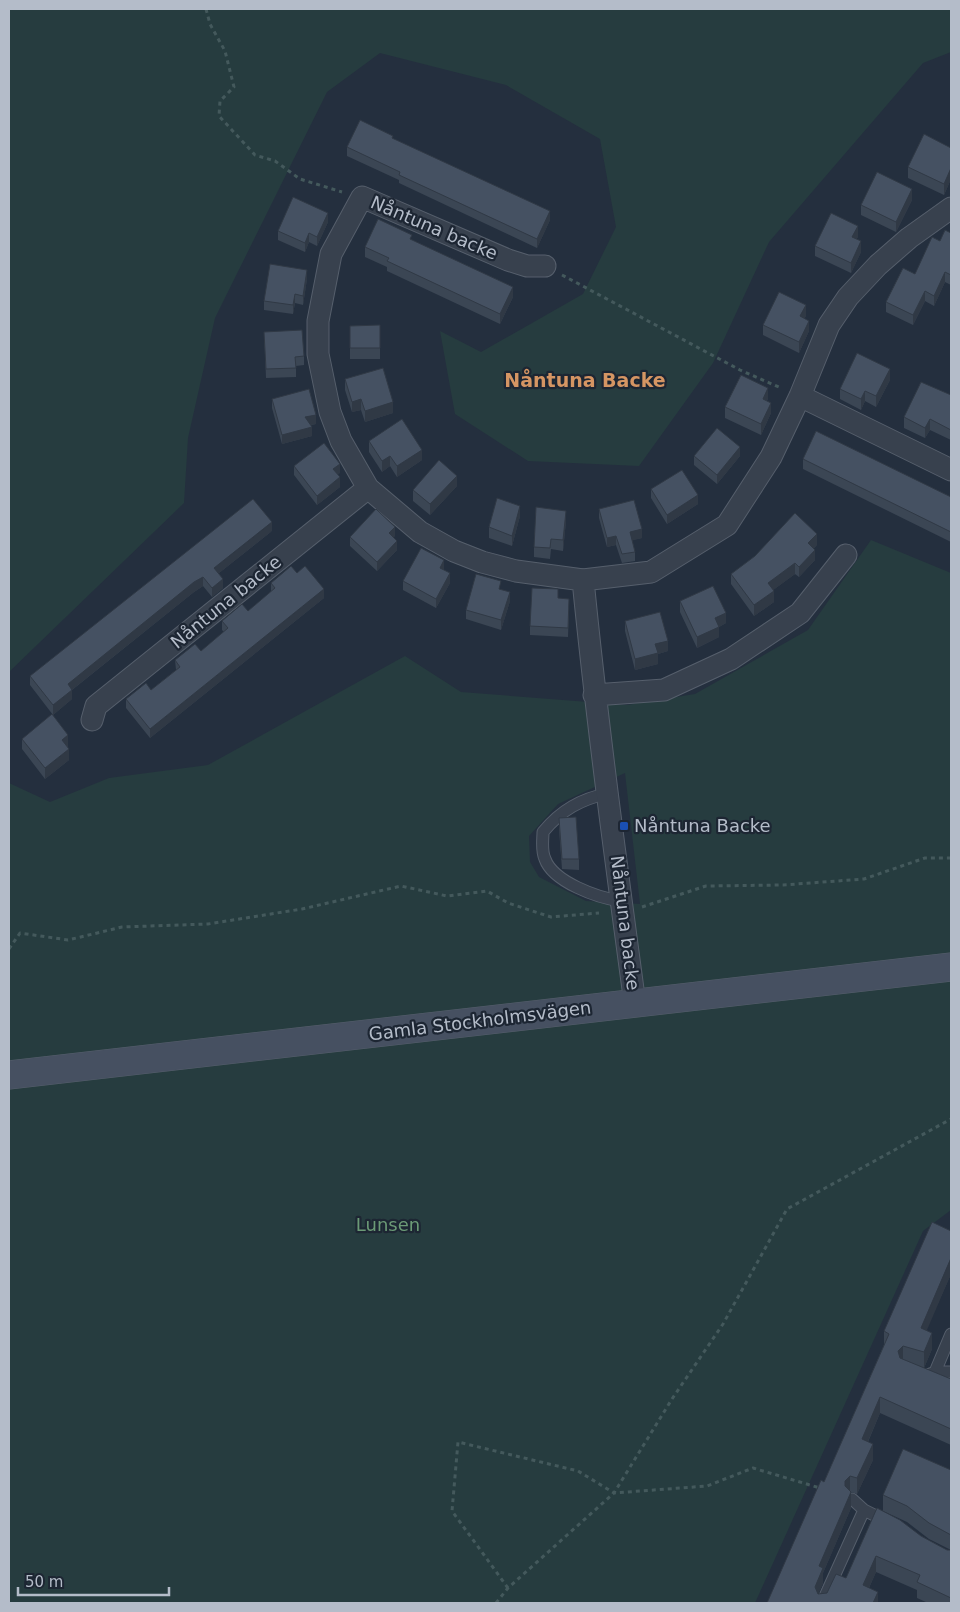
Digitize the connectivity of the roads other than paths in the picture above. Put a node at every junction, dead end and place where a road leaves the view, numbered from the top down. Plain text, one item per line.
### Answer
1 (951, 208) edge
2 (545, 266) road end
3 (800, 396) junction
4 (951, 470) edge
5 (368, 488) junction
6 (846, 555) dead end
7 (583, 580) junction
8 (594, 695) junction
9 (92, 720) dead end
10 (609, 793) junction
11 (622, 907) junction
12 (951, 967) edge
13 (635, 1004) junction
14 (9, 1075) edge
15 (951, 1334) edge
16 (912, 1371) edge
17 (935, 1372) junction
18 (951, 1372) edge
19 (852, 1499) edge
20 (864, 1510) junction
21 (896, 1525) edge
22 (822, 1603) edge

1 - 3 street, Nåntuna backe
2 - 5 street, Nåntuna backe
3 - 4 street
3 - 7 street, Nåntuna backe
5 - 7 street, Nåntuna backe
5 - 9 street, Nåntuna backe
6 - 8 street
7 - 8 street, Nåntuna backe
8 - 10 street, Nåntuna backe
10 - 11 street, Nåntuna backe
10 - 11 lane
11 - 13 street, Nåntuna backe
12 - 13 main road, Gamla Stockholmsvägen
13 - 14 main road, Gamla Stockholmsvägen
15 - 17 lane
16 - 17 lane
17 - 18 lane
19 - 20 lane
20 - 21 lane
20 - 22 lane

